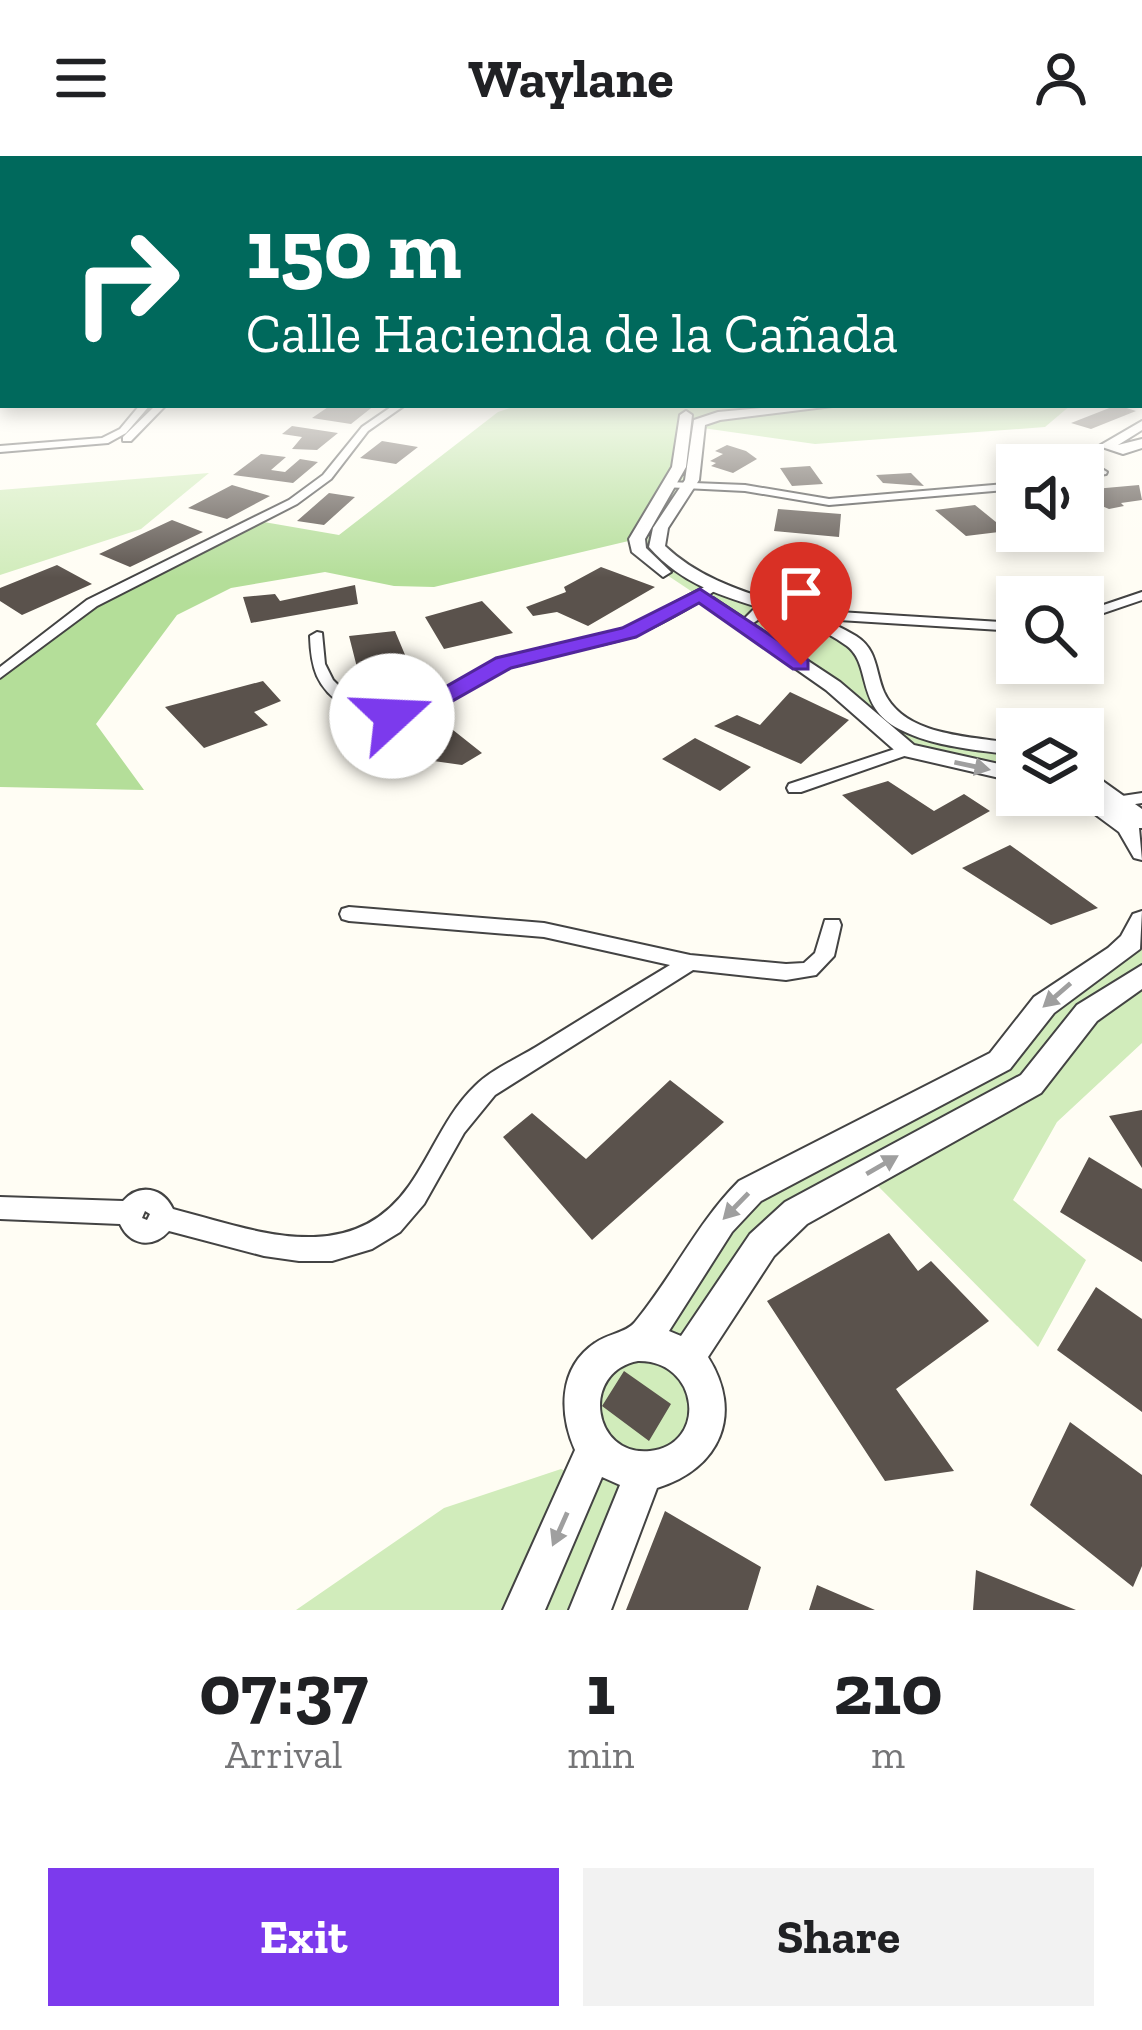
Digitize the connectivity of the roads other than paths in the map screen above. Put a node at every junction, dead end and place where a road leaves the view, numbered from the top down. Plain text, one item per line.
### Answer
1 (101, 442) edge
2 (110, 442) edge
3 (355, 442) edge
4 (681, 442) edge
5 (700, 442) edge
6 (1113, 442) edge
7 (1140, 446) edge
8 (87, 447) junction
9 (0, 449) edge
10 (668, 484) junction
11 (691, 486) junction
12 (996, 488) edge
13 (706, 591) junction
14 (1142, 596) edge
15 (1104, 609) edge
16 (774, 612) junction
17 (746, 624) junction
18 (996, 626) edge
19 (317, 636) dead end
20 (0, 674) edge
21 (996, 747) edge
22 (907, 750) junction
23 (996, 770) edge
24 (795, 788) dead end
25 (1104, 793) edge
26 (1135, 824) edge
27 (1142, 852) edge
28 (349, 914) dead end
29 (1142, 920) edge
30 (832, 926) dead end
31 (690, 962) junction
32 (1142, 975) edge
33 (951, 1089) junction
34 (974, 1112) junction
35 (0, 1208) edge
36 (643, 1341) junction
37 (685, 1361) junction
38 (596, 1447) junction
39 (644, 1474) junction
40 (524, 1610) edge
41 (590, 1610) edge

1 - 8 street
2 - 8 street
3 - 20 street
4 - 10 street
5 - 11 street
6 - 7 street
8 - 9 street
10 - 11 street
10 - 13 street
11 - 12 street
11 - 13 street
13 - 16 street
13 - 17 street
13 - 19 street
14 - 15 street
16 - 17 street
16 - 18 street
16 - 21 street
17 - 22 street
22 -> 23 street
22 - 24 street
25 - 26 street
26 - 27 street
28 - 31 street
29 -> 33 street
30 - 31 street
31 - 35 street
32 - 34 street
33 - 34 street
33 -> 36 street
37 -> 34 street
36 - 37 street
36 - 38 street
37 - 39 street
38 - 39 street
38 -> 40 street
39 - 41 street

